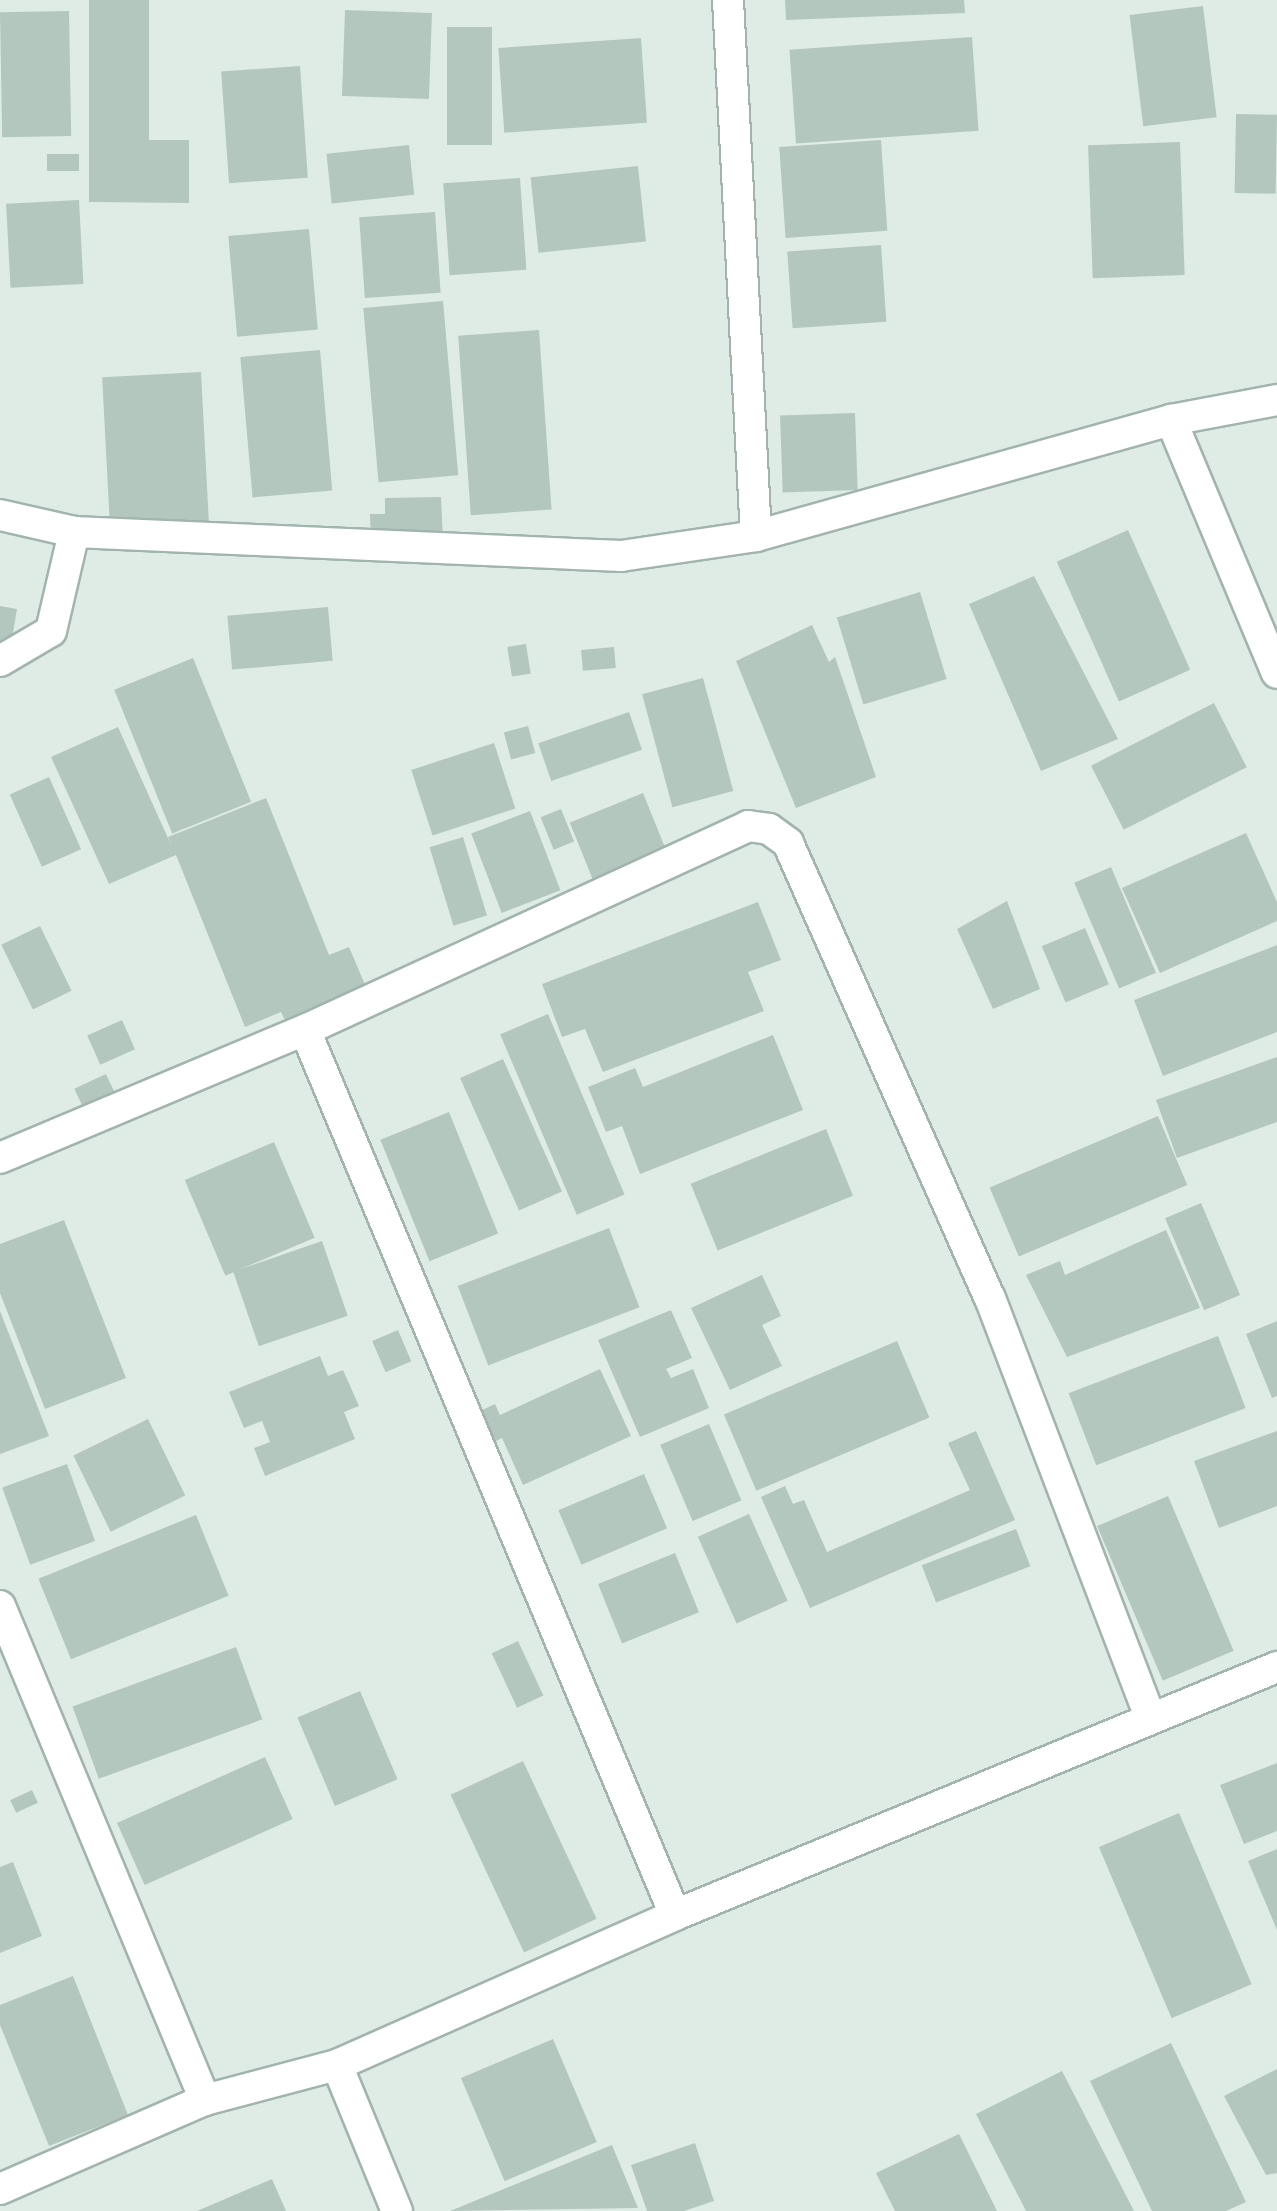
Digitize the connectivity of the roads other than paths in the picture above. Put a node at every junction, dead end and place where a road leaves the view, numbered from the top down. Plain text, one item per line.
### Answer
1 (728, 0) edge
2 (1277, 400) edge
3 (1171, 420) junction
4 (0, 515) edge
5 (74, 532) junction
6 (756, 536) junction
7 (0, 661) edge
8 (1277, 674) edge
9 (305, 1030) junction
10 (0, 1158) edge
11 (0, 1606) edge
12 (1277, 1667) edge
13 (1150, 1718) junction
14 (676, 1915) junction
15 (337, 2065) junction
16 (204, 2100) junction
17 (0, 2188) edge
18 (396, 2211) edge

1 - 6 street
2 - 3 street
3 - 6 street
3 - 8 street
4 - 5 street
5 - 6 street
5 - 7 street
9 - 10 street
9 - 13 street
9 - 14 street
11 - 16 street
12 - 13 street
13 - 14 street
14 - 15 street
15 - 16 street
15 - 18 street
16 - 17 street

